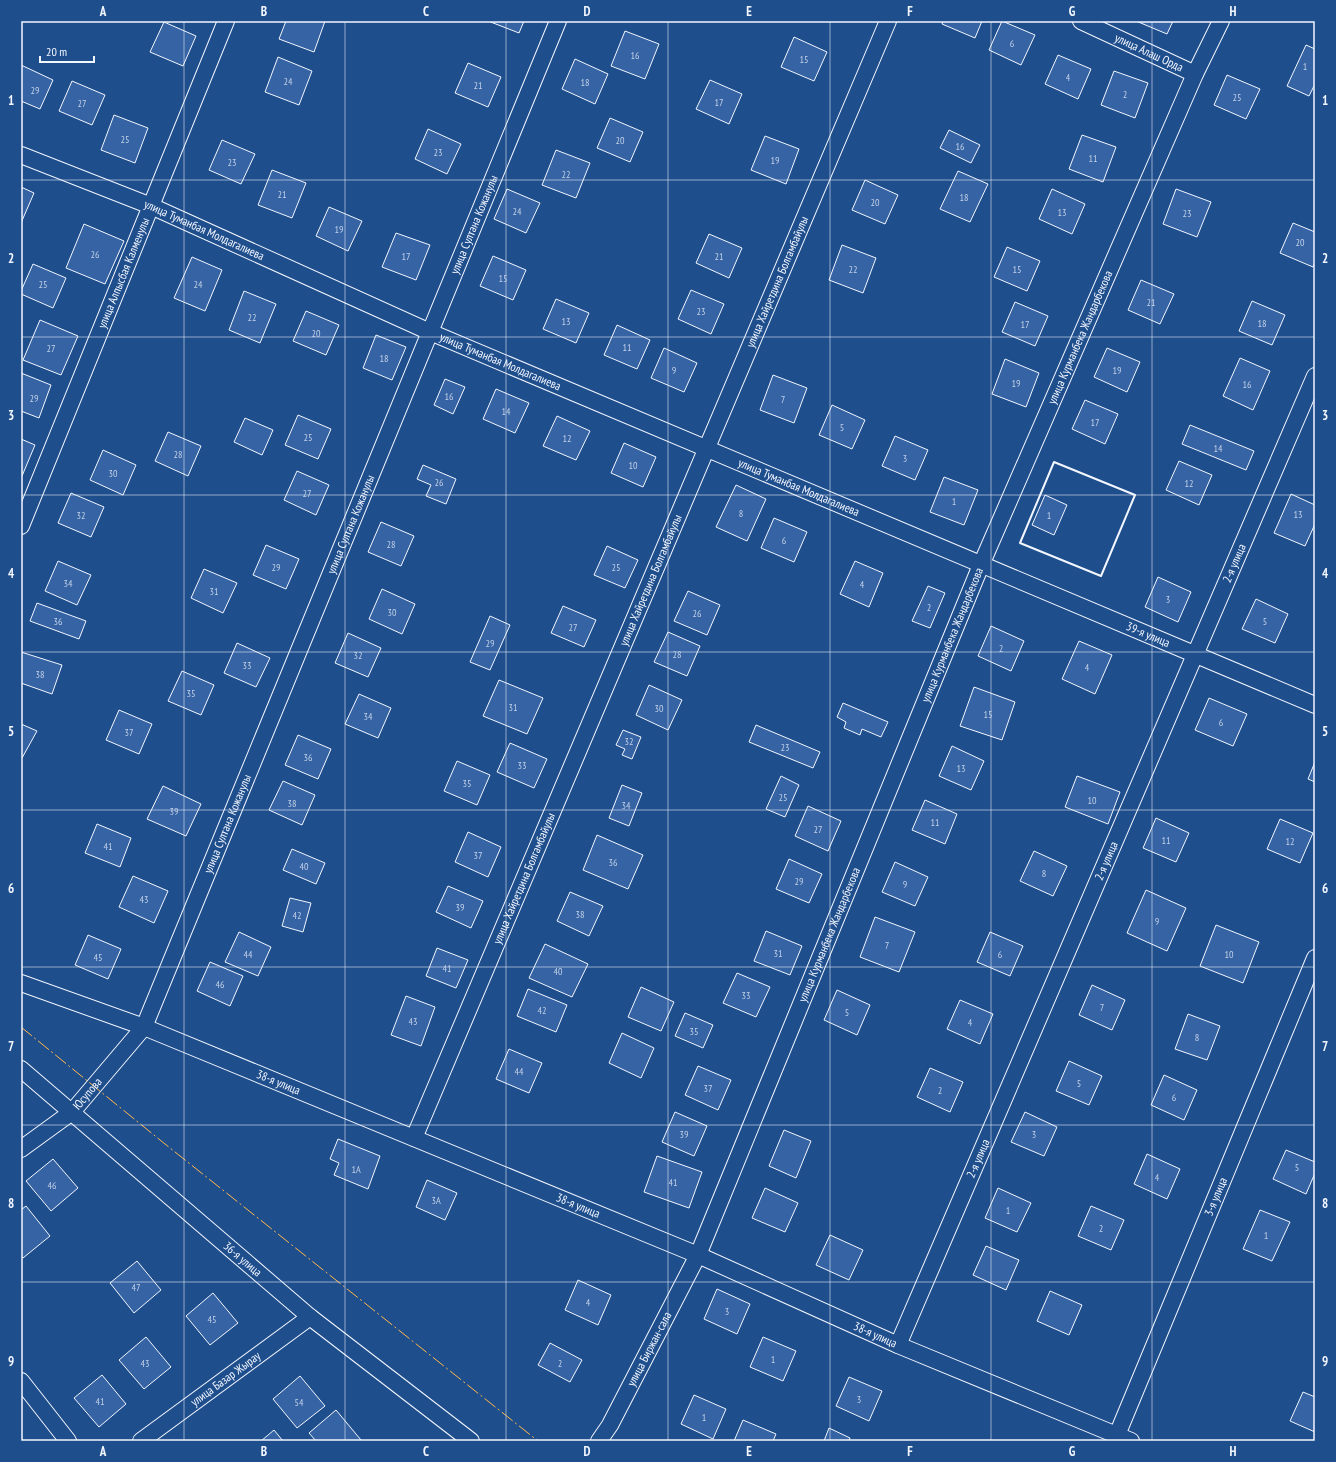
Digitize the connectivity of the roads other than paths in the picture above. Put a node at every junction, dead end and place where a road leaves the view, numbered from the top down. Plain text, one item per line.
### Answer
1 (226, 21) edge
2 (558, 21) edge
3 (888, 21) edge
4 (1081, 21) edge
5 (1221, 21) edge
6 (1195, 74) junction
7 (21, 155) edge
8 (151, 206) junction
9 (430, 332) junction
10 (1315, 376) edge
11 (706, 449) junction
12 (21, 526) edge
13 (981, 565) junction
14 (1195, 655) junction
15 (1315, 705) edge
16 (1315, 958) edge
17 (21, 983) edge
18 (144, 1027) junction
19 (21, 1068) edge
20 (72, 1112) junction
21 (414, 1138) junction
22 (21, 1149) edge
23 (698, 1255) junction
24 (310, 1317) junction
25 (898, 1345) junction
26 (21, 1381) edge
27 (1124, 1438) edge
28 (68, 1441) edge
29 (141, 1441) edge
30 (471, 1441) edge
31 (599, 1441) edge

1 - 8 street, улица Алпысбая Калменулы
2 - 9 street, улица Султана Кожанулы
3 - 11 street, улица Хайретдина Болгамбайулы
4 - 6 street, улица Алаш Орда
5 - 6 street, улица Курманбека Жандарбекова
6 - 13 street, улица Курманбека Жандарбекова
7 - 8 street, улица Туманбая Молдагалиева
8 - 9 street, улица Туманбая Молдагалиева
8 - 12 street, улица Алпысбая Калменулы
9 - 11 street, улица Туманбая Молдагалиева
9 - 18 street, улица Султана Кожанулы
10 - 14 street, 2-я улица
11 - 13 street, улица Туманбая Молдагалиева
11 - 21 street, улица Хайретдина Болгамбайулы
13 - 14 street, 39-я улица
13 - 23 street, улица Курманбека Жандарбекова
14 - 15 street, 39-я улица
14 - 25 street, 2-я улица
16 - 27 street, 3-я улица
17 - 18 street, 38-я улица
18 - 20 street, Юсупова
18 - 21 street, 38-я улица
19 - 20 street, 36-я улица
20 - 22 street, Юсупова
20 - 24 street, 36-я улица
21 - 23 street, 38-я улица
23 - 25 street, 38-я улица
23 - 31 street, улица Биржан-сала
24 - 29 street, улица Базар Жырау
24 - 30 street, 36-я улица
25 - 27 street, 38-я улица
26 - 28 street

